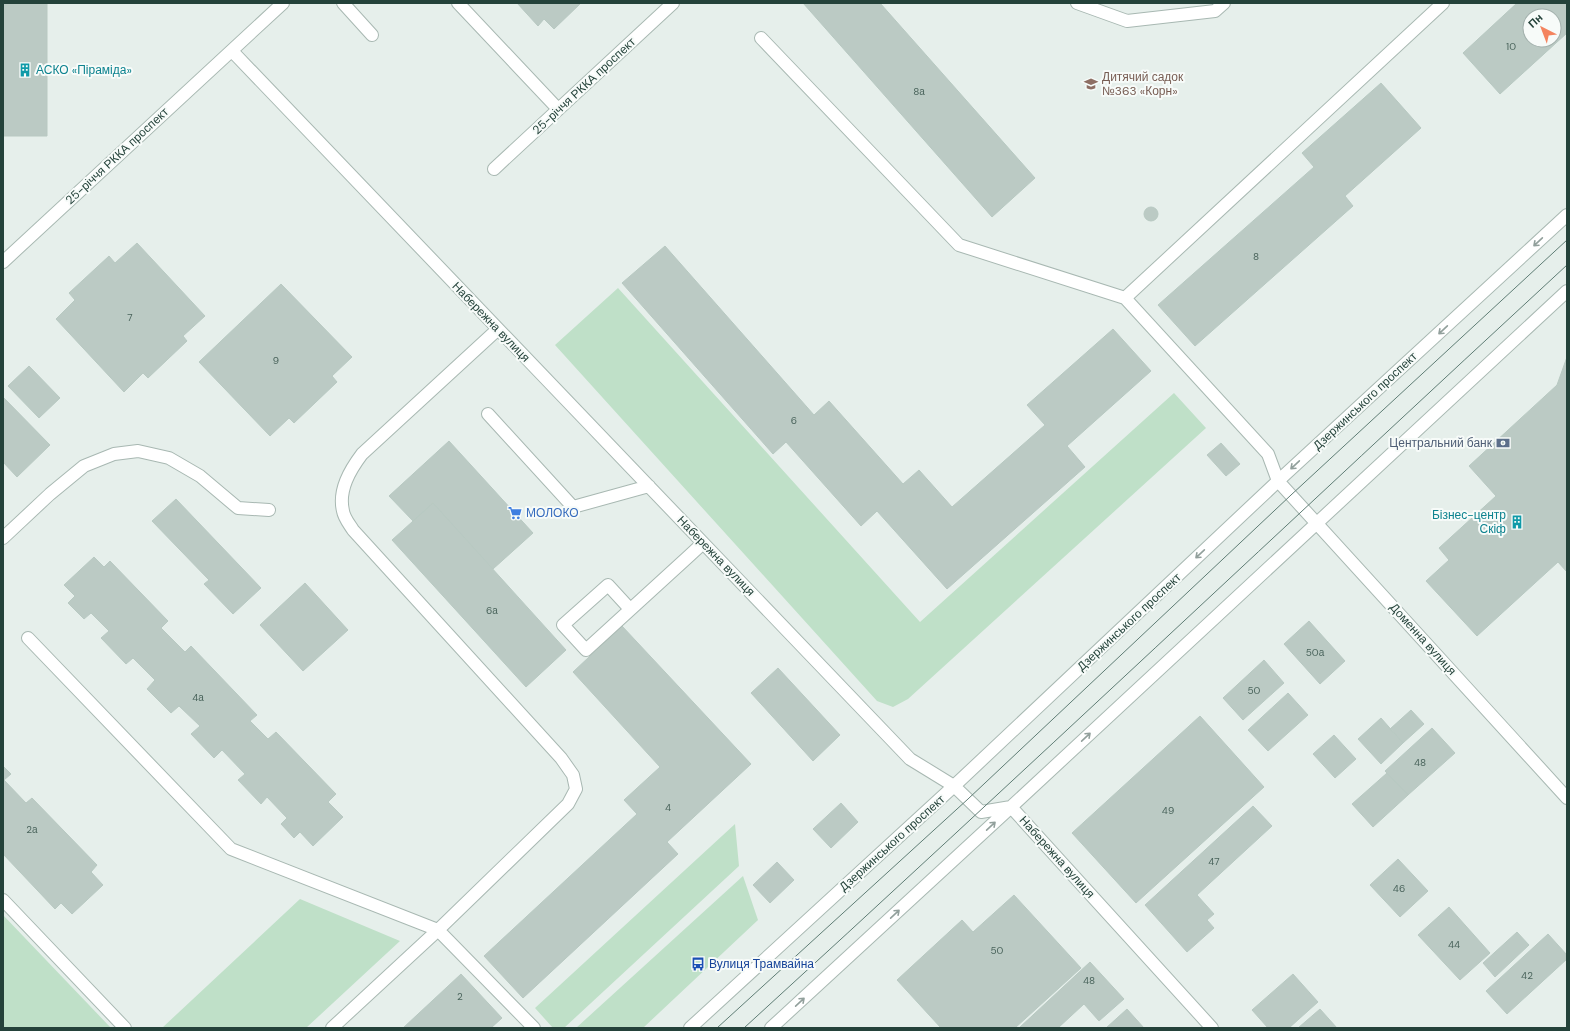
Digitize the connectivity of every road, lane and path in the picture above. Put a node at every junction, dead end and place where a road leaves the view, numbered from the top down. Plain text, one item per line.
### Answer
1 (283, 3) edge
2 (343, 3) edge
3 (458, 3) edge
4 (673, 3) edge
5 (1077, 3) edge
6 (1224, 3) edge
7 (1443, 3) edge
8 (372, 35) dead end
9 (761, 38) dead end
10 (232, 51) junction
11 (558, 109) junction
12 (494, 169) dead end
13 (1567, 215) edge
14 (3, 262) edge
15 (1567, 291) edge
16 (1125, 298) junction
17 (498, 329) junction
18 (488, 414) dead end
19 (1278, 481) junction
20 (649, 486) junction
21 (269, 510) dead end
22 (1317, 523) junction
23 (3, 538) edge
24 (703, 543) junction
25 (630, 609) junction
26 (28, 638) dead end
27 (954, 786) junction
28 (1567, 798) edge
29 (1011, 807) junction
30 (3, 900) edge
31 (438, 930) junction
32 (125, 1028) edge
33 (332, 1028) edge
34 (534, 1028) edge
35 (690, 1028) edge
36 (771, 1028) edge
37 (1212, 1028) edge

1 - 10 street, 25-річчя РККА проспект
2 - 8 street
3 - 11 street
4 - 11 street, 25-річчя РККА проспект
5 - 6 street
7 - 16 street
9 - 16 street
10 - 14 street, 25-річчя РККА проспект
10 - 17 street, Набережна вулиця
11 - 12 street, 25-річчя РККА проспект
13 -> 19 street, Дзержинського проспект
15 - 22 street
16 - 19 street
17 - 20 street, Набережна вулиця
17 - 31 street
18 - 20 street
19 - 22 street, Доменна вулиця
19 -> 27 street, Дзержинського проспект
20 - 24 street, Набережна вулиця
21 - 23 street
22 - 28 street, Доменна вулиця
29 -> 22 street
24 - 25 street
24 - 27 street, Набережна вулиця
25 - 25 street
26 - 31 street
27 - 29 street, Набережна вулиця
27 - 35 street, Дзержинського проспект
36 -> 29 street
29 - 37 street, Набережна вулиця
30 - 32 street
31 - 33 street
31 - 34 street

